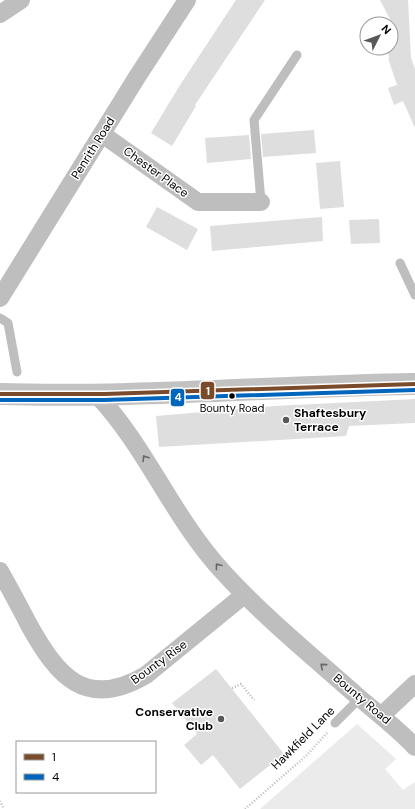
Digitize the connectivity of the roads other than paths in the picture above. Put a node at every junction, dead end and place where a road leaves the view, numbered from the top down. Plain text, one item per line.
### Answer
1 (22, 0) edge
2 (181, 2) edge
3 (0, 14) edge
4 (297, 55) dead end
5 (102, 134) junction
6 (261, 202) joint
7 (400, 263) dead end
8 (415, 295) edge
9 (0, 298) edge
10 (0, 318) edge
11 (17, 372) dead end
12 (415, 384) edge
13 (0, 394) edge
14 (97, 394) junction
15 (1, 577) edge
16 (244, 595) junction
17 (415, 684) edge
18 (360, 698) junction
19 (382, 715) junction
20 (335, 723) road end
21 (415, 747) edge

1 - 3 street
2 - 5 street, Penrith Road
4 - 6 lane
5 - 6 street, Chester Place
5 - 9 street, Penrith Road
7 - 8 lane
10 - 11 lane
12 - 14 street
13 - 14 street
16 -> 14 street, Bounty Road
15 - 16 street, Bounty Rise
18 -> 16 street, Bounty Road
17 - 19 street
18 - 19 street, Bounty Road
18 - 20 lane, Hawkfield Lane
19 - 21 street, Bounty Road

